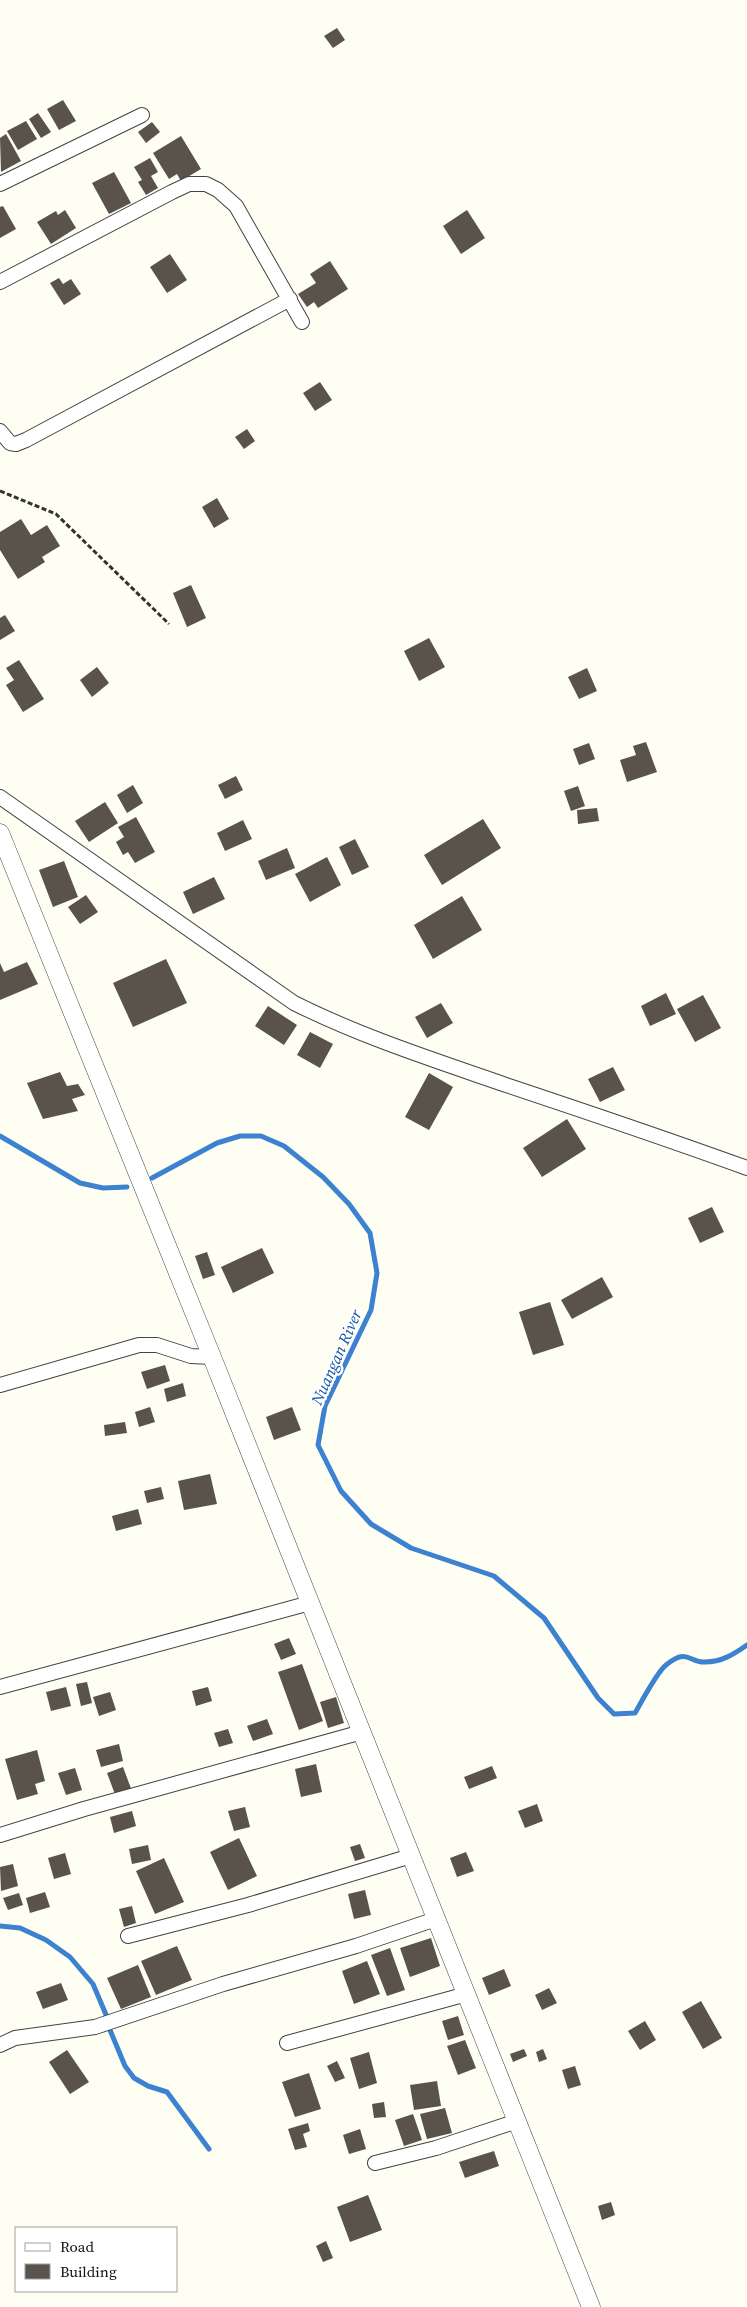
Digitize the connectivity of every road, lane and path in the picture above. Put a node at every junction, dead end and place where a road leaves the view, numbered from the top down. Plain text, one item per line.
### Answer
1 (142, 115) dead end
2 (0, 184) edge
3 (0, 282) edge
4 (290, 299) junction
5 (302, 322) dead end
6 (0, 431) edge
7 (0, 491) edge
8 (170, 624) dead end
9 (0, 797) edge
10 (0, 833) edge
11 (747, 1168) edge
12 (212, 1357) junction
13 (0, 1384) edge
14 (310, 1603) junction
15 (0, 1688) edge
16 (362, 1732) junction
17 (0, 1835) edge
18 (412, 1856) junction
19 (436, 1919) junction
20 (128, 1936) dead end
21 (466, 1994) junction
22 (287, 2043) dead end
23 (0, 2045) edge
24 (517, 2121) junction
25 (375, 2163) dead end
26 (591, 2307) edge

1 - 2 street
3 - 4 street
4 - 5 street
4 - 6 street
7 - 8 path
9 - 11 street
10 - 12 street
12 - 13 street
12 - 14 street
14 - 15 street
14 - 16 street
16 - 17 street
16 - 18 street
18 - 19 street
18 - 20 street
19 - 21 street
19 - 23 street
21 - 22 street
21 - 24 street
24 - 25 street
24 - 26 street

